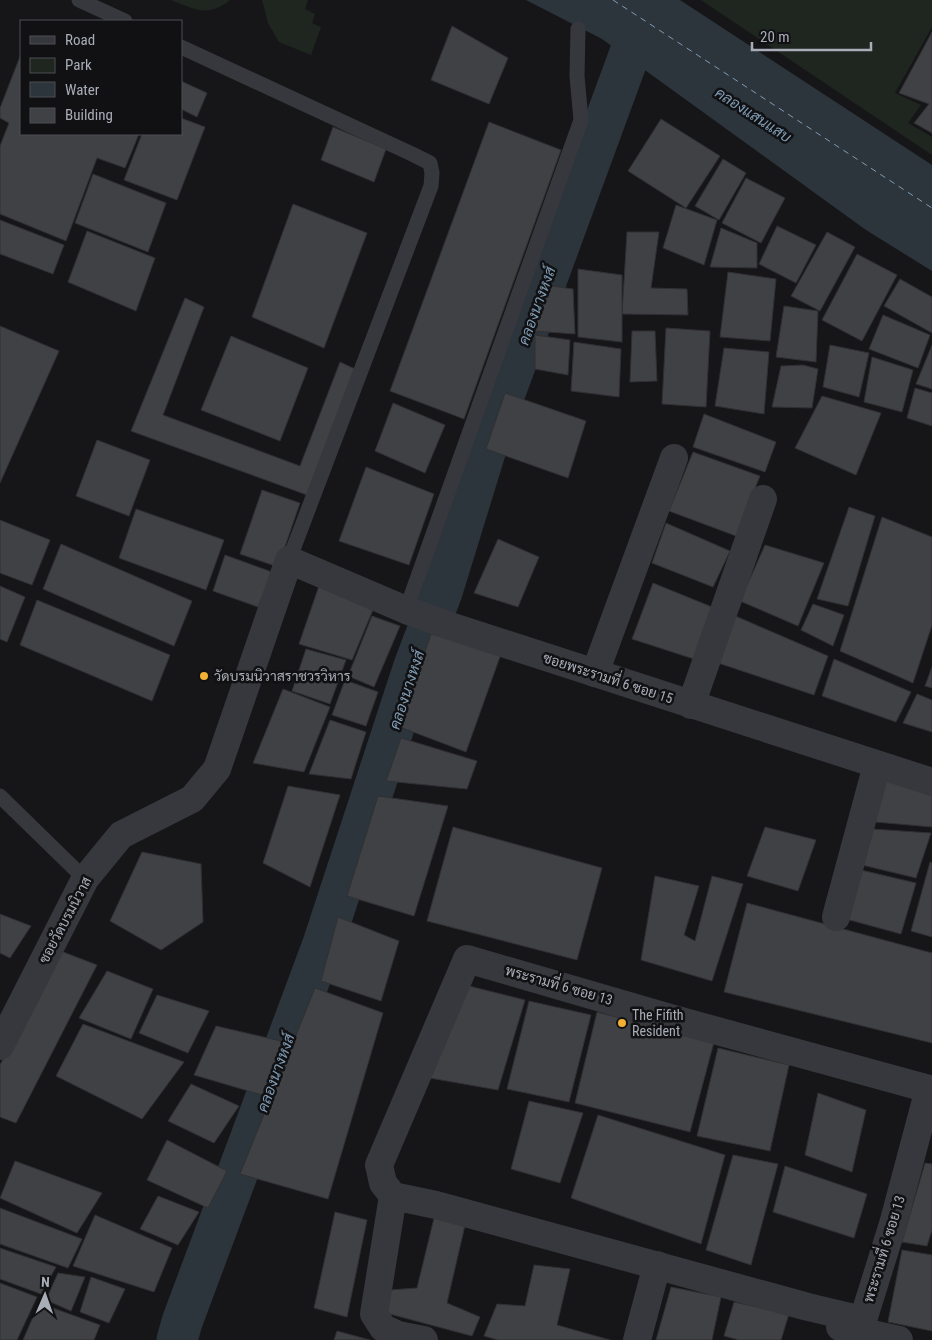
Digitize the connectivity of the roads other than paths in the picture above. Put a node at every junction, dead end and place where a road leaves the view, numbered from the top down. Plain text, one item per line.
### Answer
1 (79, 0) edge
2 (123, 20) edge
3 (578, 29) dead end
4 (182, 47) edge
5 (674, 458) dead end
6 (763, 499) dead end
7 (289, 560) junction
8 (407, 610) junction
9 (595, 673) junction
10 (691, 705) junction
11 (877, 765) junction
12 (932, 782) edge
13 (0, 796) edge
14 (85, 878) junction
15 (836, 916) dead end
16 (0, 1046) edge
17 (931, 1090) edge
18 (393, 1196) junction
19 (657, 1265) junction
20 (808, 1320) dead end
21 (424, 1340) edge
22 (637, 1340) edge
23 (899, 1340) edge

1 - 2 lane
3 - 8 lane
4 - 7 lane
5 - 9 street
6 - 10 street
7 - 8 street, ซอยพระรามที่ 6 ซอย 15
7 - 14 street, ซอยวัดบรมนิวาส
8 - 9 street, ซอยพระรามที่ 6 ซอย 15
9 - 10 street, ซอยพระรามที่ 6 ซอย 15
10 - 11 street, ซอยพระรามที่ 6 ซอย 15
11 - 12 street, ซอยพระรามที่ 6 ซอย 15
11 - 15 street
13 - 14 lane
14 - 16 street, ซอยวัดบรมนิวาส
17 - 18 street, พระรามที่ 6 ซอย 13
17 - 19 street, พระรามที่ 6 ซอย 13
18 - 19 street, พระรามที่ 6 ซอย 13
18 - 21 street
19 - 22 street
20 - 23 street

